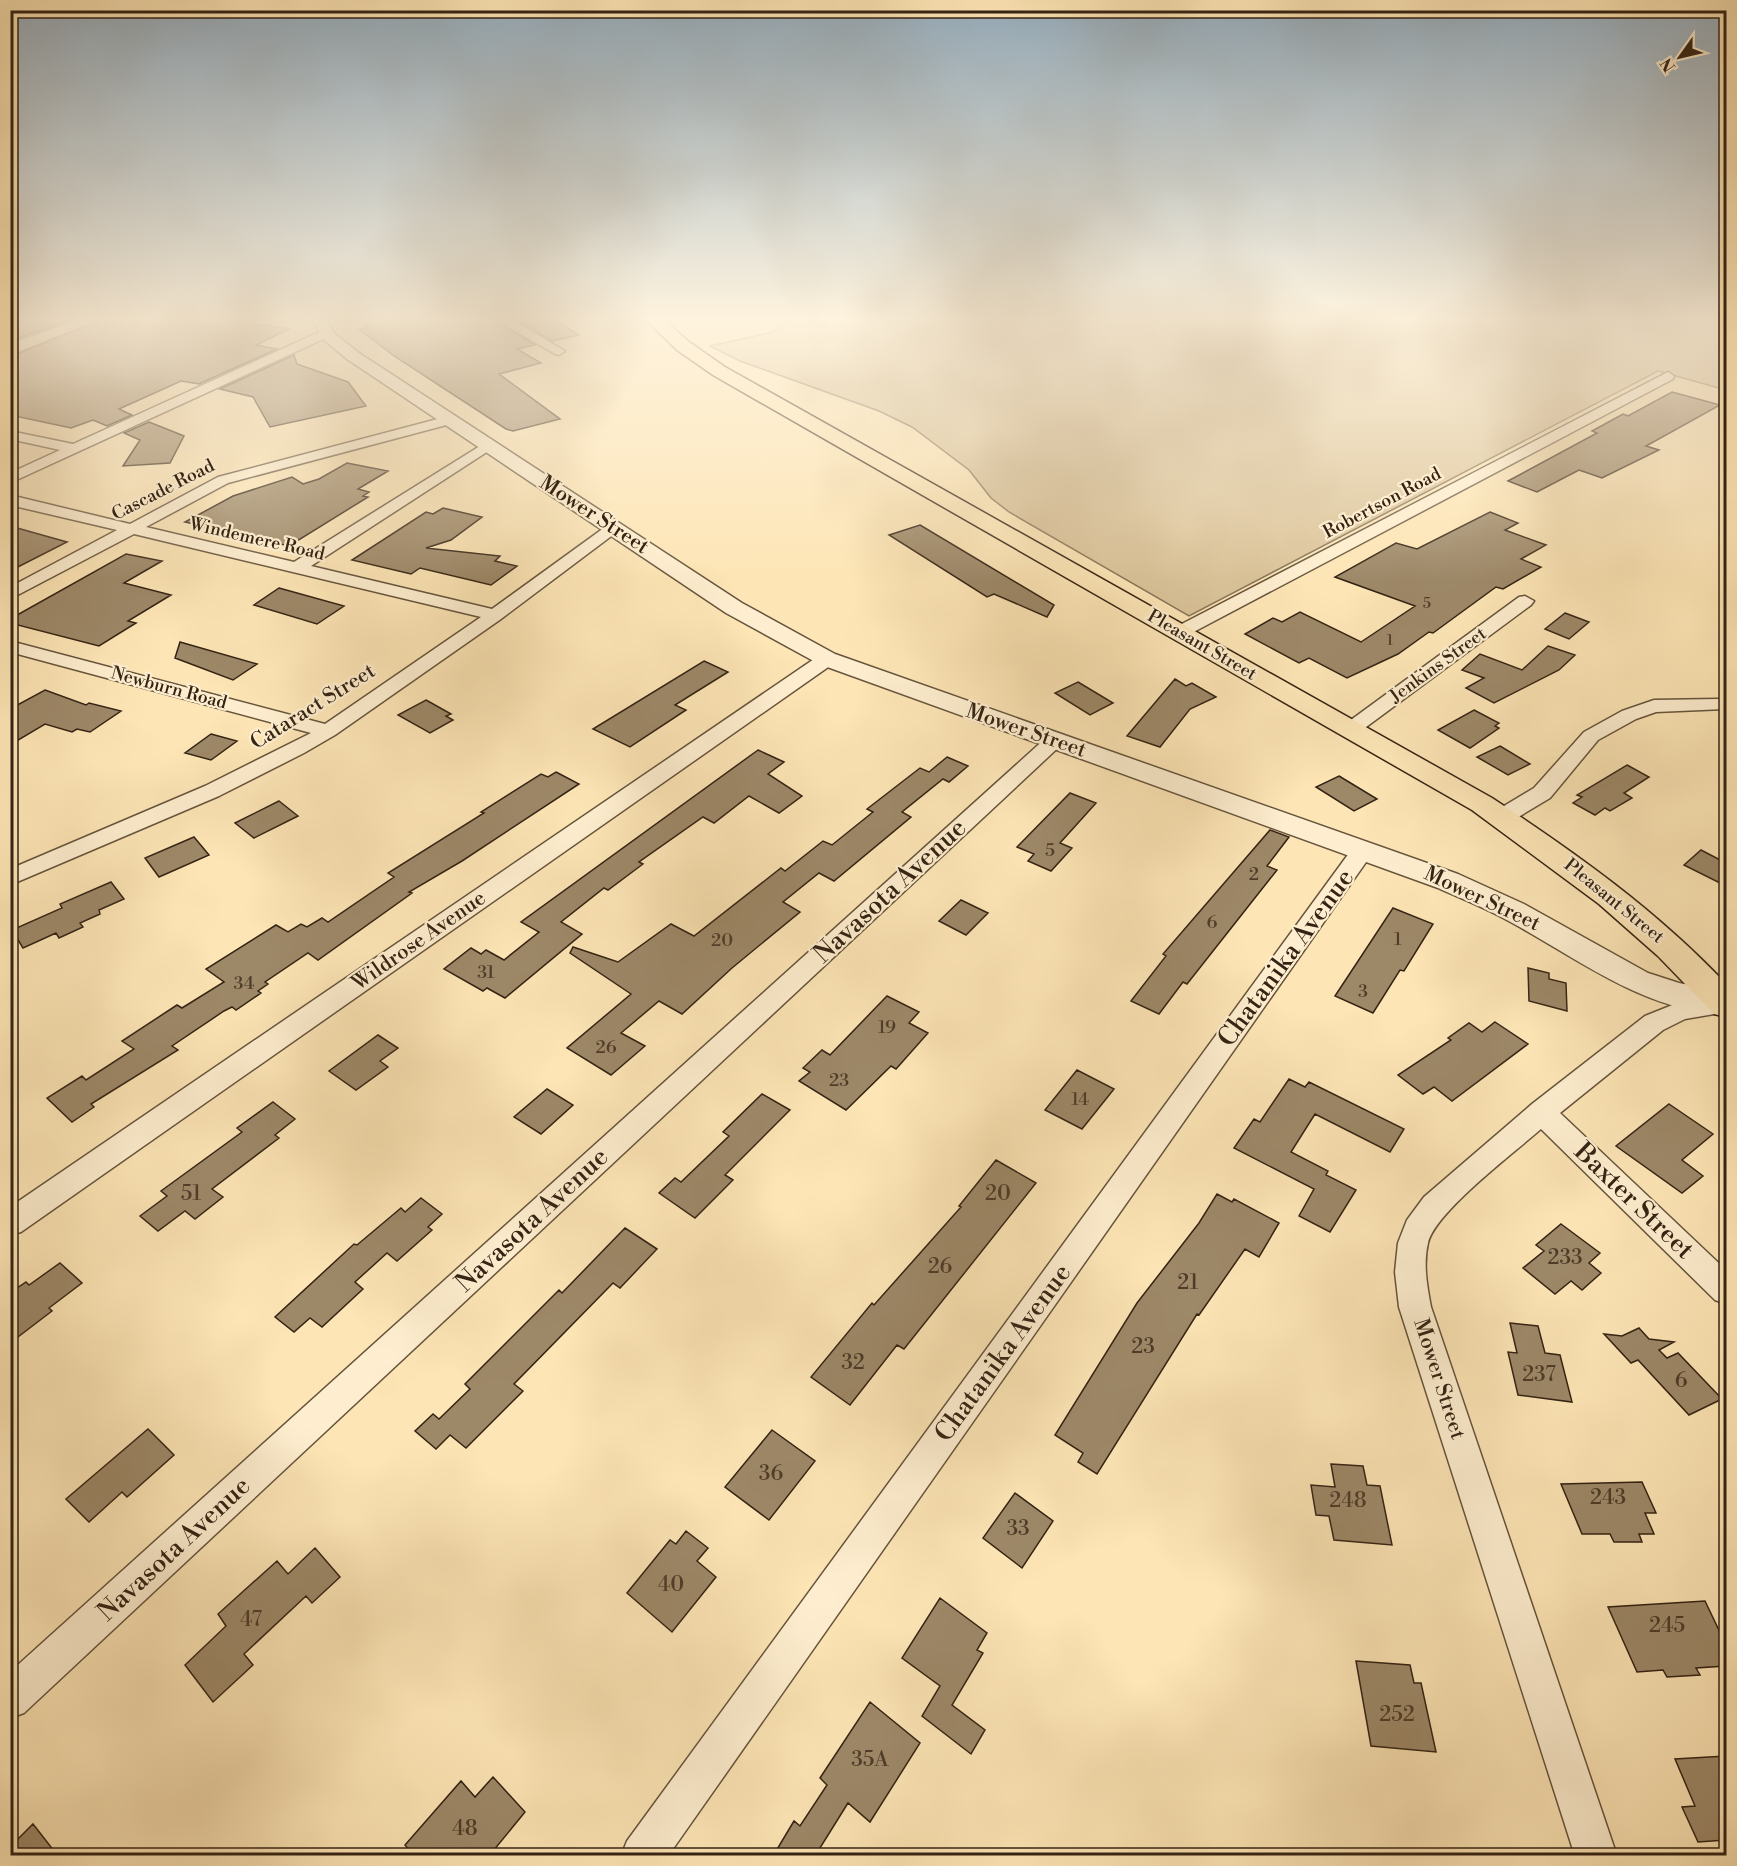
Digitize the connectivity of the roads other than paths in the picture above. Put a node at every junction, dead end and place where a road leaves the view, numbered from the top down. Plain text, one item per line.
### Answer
1 (161, 406) edge
2 (428, 406) edge
3 (781, 406) edge
4 (1611, 406) edge
5 (449, 420) junction
6 (10, 435) edge
7 (488, 445) junction
8 (74, 449) junction
9 (10, 479) edge
10 (10, 500) edge
11 (614, 528) junction
12 (130, 529) junction
13 (297, 568) junction
14 (10, 594) edge
15 (1525, 601) dead end
16 (495, 615) junction
17 (1180, 632) junction
18 (10, 646) edge
19 (827, 659) junction
20 (1718, 705) dead end
21 (1351, 729) junction
22 (328, 731) junction
23 (1054, 741) junction
24 (1502, 817) junction
25 (1363, 850) junction
26 (21, 865) edge
27 (10, 878) edge
28 (1726, 1004) edge
29 (1542, 1112) junction
30 (10, 1223) edge
31 (1726, 1290) edge
32 (10, 1699) edge
33 (642, 1856) edge
34 (1596, 1856) edge

1 - 8 street
2 - 5 street, Mower Street
3 - 17 main road, Pleasant Street
4 - 17 street, Robertson Road
5 - 7 street, Mower Street
5 - 12 street, Cascade Road
6 - 8 street
7 - 11 street, Mower Street
7 - 13 street
8 - 9 street
10 - 12 street, Windemere Road
11 - 16 street, Cataract Street
11 - 19 street, Mower Street
12 - 13 street, Windemere Road
12 - 14 street, Cascade Road
13 - 16 street, Windemere Road
15 - 21 street, Jenkins Street
16 - 22 street, Cataract Street
17 - 21 main road, Pleasant Street
18 - 22 street, Newburn Road
19 - 23 street, Mower Street
19 - 30 street, Wildrose Avenue
20 - 24 street
21 - 24 main road, Pleasant Street
22 - 26 street, Cataract Street
23 - 25 street, Mower Street
23 - 32 street, Navasota Avenue
24 - 28 main road, Pleasant Street
25 - 28 street, Mower Street
25 - 33 street, Chatanika Avenue
26 - 27 street, Cataract Street
28 - 29 street, Mower Street
29 - 31 street, Baxter Street
29 - 34 street, Mower Street

